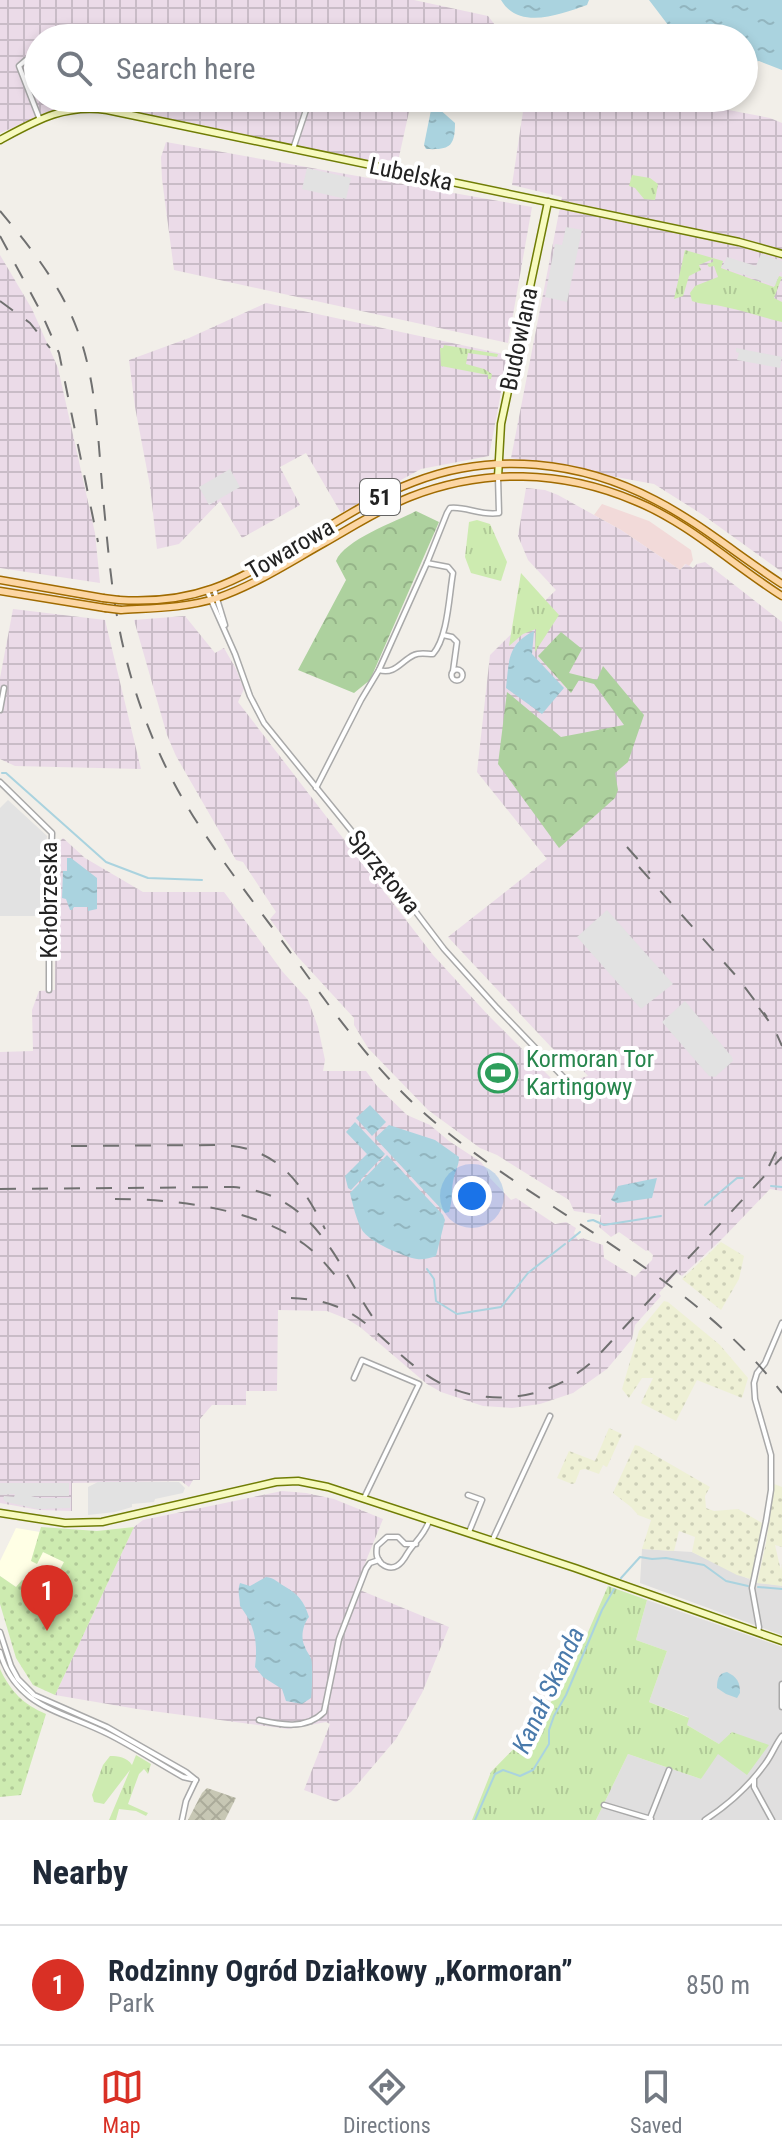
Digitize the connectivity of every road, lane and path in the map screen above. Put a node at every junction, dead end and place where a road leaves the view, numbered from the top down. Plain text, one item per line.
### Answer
1 (24, 62) edge
2 (24, 79) edge
3 (37, 112) edge
4 (60, 112) edge
5 (114, 112) edge
6 (305, 112) edge
7 (40, 120) junction
8 (0, 140) edge
9 (293, 149) junction
10 (548, 202) junction
11 (782, 254) edge
12 (500, 463) junction
13 (498, 477) junction
14 (427, 563) junction
15 (0, 580) edge
16 (782, 584) edge
17 (27, 585) junction
18 (211, 590) junction
19 (0, 591) edge
20 (22, 594) junction
21 (781, 594) edge
22 (214, 599) junction
23 (443, 635) junction
24 (379, 670) junction
25 (453, 671) dead end
26 (4, 688) dead end
27 (0, 710) edge
28 (0, 782) edge
29 (316, 788) junction
30 (49, 990) dead end
31 (568, 1082) dead end
32 (782, 1323) edge
33 (354, 1378) dead end
34 (550, 1416) dead end
35 (468, 1495) dead end
36 (364, 1498) junction
37 (0, 1513) edge
38 (430, 1520) junction
39 (469, 1533) junction
40 (492, 1541) junction
41 (405, 1544) junction
42 (416, 1544) junction
43 (407, 1554) junction
44 (379, 1560) junction
45 (0, 1632) edge
46 (758, 1633) junction
47 (782, 1641) edge
48 (0, 1652) edge
49 (782, 1684) edge
50 (782, 1707) edge
51 (259, 1720) dead end
52 (782, 1736) edge
53 (669, 1770) dead end
54 (754, 1777) junction
55 (196, 1780) junction
56 (604, 1805) dead end
57 (651, 1819) edge
58 (182, 1820) edge
59 (705, 1820) edge
60 (772, 1820) edge

1 - 2 street
3 - 7 street
4 - 7 street, Lubelska
5 - 9 street, Lubelska
6 - 9 street
7 - 8 street, Lubelska
9 - 10 street, Lubelska
10 - 11 street, Lubelska
10 - 12 street, Budowlana
12 - 13 street, Budowlana
12 - 16 main road, Towarowa / 51
12 - 18 main road, Towarowa / 51
13 - 14 street
13 - 21 main road, Towarowa / 51
13 - 22 main road, Towarowa / 51
14 - 23 street
14 - 24 street
15 - 17 main road, Towarowa / 51
17 - 18 main road, Towarowa / 51, bridge
17 - 20 main road
18 - 22 street, Sprzętowa
19 - 20 main road, Towarowa / 51
20 - 22 main road, Towarowa / 51, bridge
22 - 29 street, Sprzętowa
23 - 24 street
23 - 25 street
24 - 29 street
26 - 27 street
28 - 30 street, Kołobrzeska
29 - 31 street, Sprzętowa
32 - 46 street
33 - 36 street
34 - 40 street
35 - 39 street
36 - 37 street
36 - 38 street
38 - 39 street
38 - 42 street
39 - 40 street
40 - 46 street
41 - 42 street
41 - 43 street
41 - 44 street
42 - 43 street
43 - 44 street
44 - 51 street
45 - 55 street
46 - 47 street
48 - 55 street
49 - 50 street
52 - 54 street
53 - 57 street
54 - 59 street
54 - 60 street
55 - 58 street
56 - 57 street

